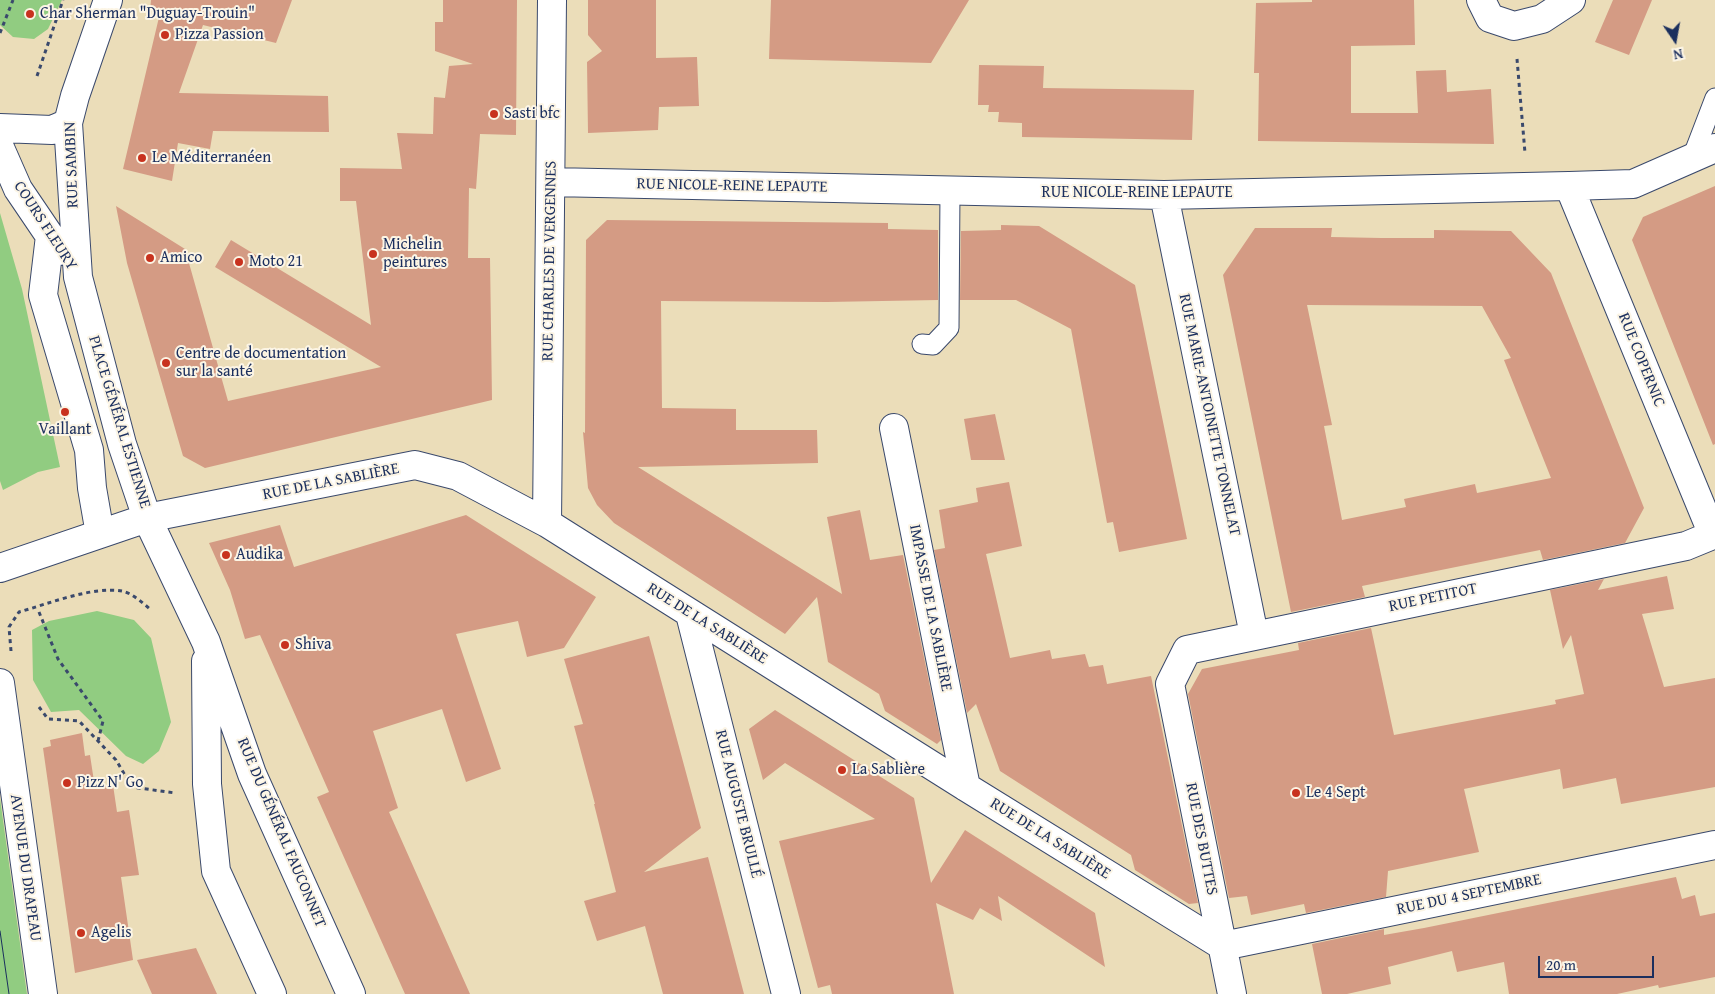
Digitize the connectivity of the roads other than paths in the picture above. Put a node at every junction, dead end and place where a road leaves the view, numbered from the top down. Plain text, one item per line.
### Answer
1 (108, 0) edge
2 (552, 0) edge
3 (1481, 0) edge
4 (1571, 0) edge
5 (1715, 98) edge
6 (68, 123) junction
7 (0, 128) edge
8 (0, 148) edge
9 (1704, 153) edge
10 (551, 182) junction
11 (1570, 186) junction
12 (950, 190) junction
13 (1164, 195) junction
14 (50, 236) junction
15 (78, 277) junction
16 (922, 344) dead end
17 (894, 428) dead end
18 (147, 518) junction
19 (547, 523) junction
20 (100, 534) junction
21 (1714, 534) edge
22 (0, 568) edge
23 (690, 614) junction
24 (1254, 635) junction
25 (206, 642) junction
26 (0, 683) edge
27 (1170, 684) joint
28 (966, 787) junction
29 (1715, 845) edge
30 (1223, 946) junction
31 (42, 994) edge
32 (272, 994) edge
33 (351, 994) edge
34 (786, 994) edge
35 (1232, 994) edge

1 - 6 street, RUE SAMBIN
2 - 10 street, RUE CHARLES DE VERGENNES
3 - 4 street
5 - 9 lane
6 - 7 street
6 - 15 street, RUE SAMBIN
8 - 14 street, COURS FLEURY
9 - 11 street, RUE NICOLE-REINE LEPAUTE
10 - 12 street, RUE NICOLE-REINE LEPAUTE
10 - 19 street, RUE CHARLES DE VERGENNES
11 - 13 street, RUE NICOLE-REINE LEPAUTE
11 - 21 street, RUE COPERNIC
12 - 13 street, RUE NICOLE-REINE LEPAUTE
12 - 16 lane
13 - 24 street, RUE MARIE-ANTOINETTE TONNELAT
14 - 15 street, COURS FLEURY
14 - 20 street
15 - 18 street, PLACE GÉNÉRAL ESTIENNE
17 - 28 street, IMPASSE DE LA SABLIÈRE
18 - 19 street, RUE DE LA SABLIÈRE
18 - 20 street, PLACE GÉNÉRAL ESTIENNE
18 - 25 street, RUE DU GÉNÉRAL FAUCONNET
19 - 23 street, RUE DE LA SABLIÈRE
20 - 22 street, PLACE GÉNÉRAL ESTIENNE
21 - 24 street, RUE PETITOT
23 - 28 street, RUE DE LA SABLIÈRE
23 - 34 street, RUE AUGUSTE BRULLÉ
24 - 27 street, RUE PETITOT
25 - 32 street, RUE DU GÉNÉRAL FAUCONNET
25 - 33 street, RUE DU GÉNÉRAL FAUCONNET
26 - 31 street, AVENUE DU DRAPEAU
27 - 30 street, RUE DES BUTTES
28 - 30 street, RUE DE LA SABLIÈRE
29 - 30 street, RUE DU 4 SEPTEMBRE
30 - 35 street, RUE DES BUTTES

